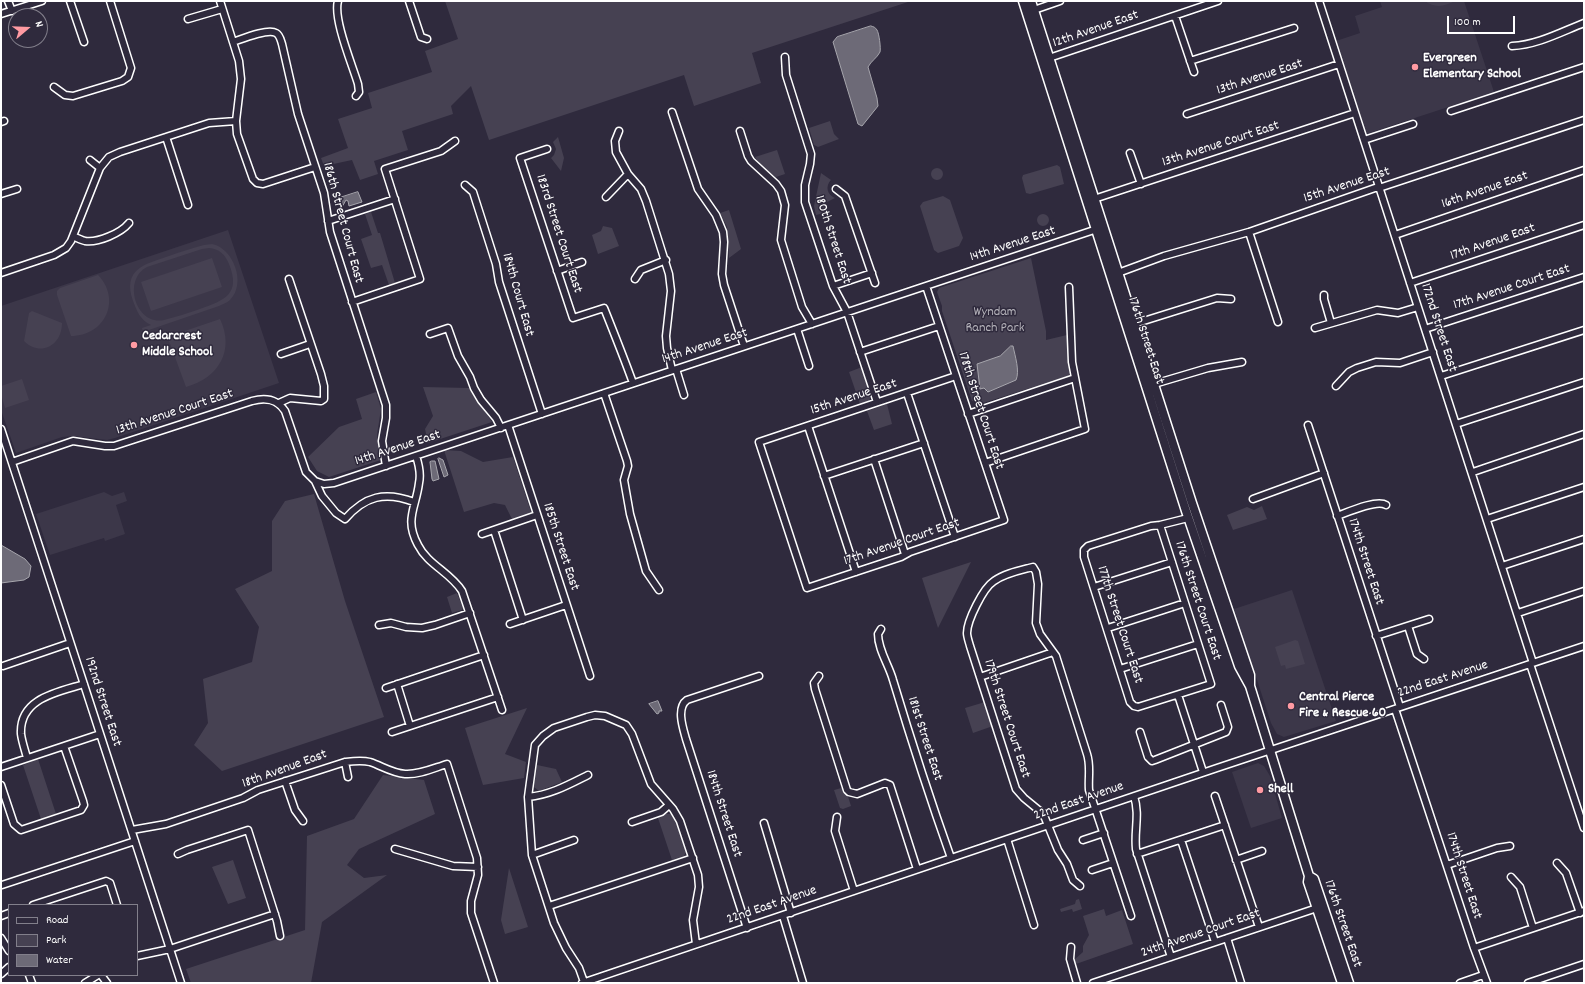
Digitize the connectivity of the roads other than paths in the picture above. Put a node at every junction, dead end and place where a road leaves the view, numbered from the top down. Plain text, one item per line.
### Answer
1 (42, 1) edge
2 (70, 1) edge
3 (110, 1) edge
4 (220, 1) edge
5 (338, 1) edge
6 (409, 1) edge
7 (1023, 1) edge
8 (1027, 1) edge
9 (1031, 1) edge
10 (1060, 1) edge
11 (1218, 1) edge
12 (1319, 1) edge
13 (21, 8) edge
14 (222, 8) junction
15 (1034, 10) junction
16 (1175, 16) junction
17 (188, 19) dead end
18 (1584, 23) edge
19 (1294, 28) dead end
20 (427, 39) dead end
21 (84, 42) dead end
22 (233, 42) junction
23 (1512, 46) dead end
24 (785, 57) dead end
25 (1049, 58) junction
26 (1190, 61) junction
27 (1340, 64) junction
28 (1584, 67) edge
29 (1194, 72) dead end
30 (54, 87) dead end
31 (356, 96) dead end
32 (1451, 111) dead end
33 (672, 112) dead end
34 (1355, 113) junction
35 (1187, 114) dead end
36 (1584, 120) edge
37 (236, 121) junction
38 (1413, 124) dead end
39 (619, 131) dead end
40 (740, 131) dead end
41 (166, 137) junction
42 (1364, 140) junction
43 (455, 141) dead end
44 (547, 149) dead end
45 (1070, 149) junction
46 (1130, 153) dead end
47 (90, 160) dead end
48 (315, 167) junction
49 (100, 168) junction
50 (1584, 170) edge
51 (628, 174) junction
52 (1141, 184) junction
53 (465, 185) dead end
54 (1379, 188) junction
55 (17, 189) dead end
56 (836, 189) dead end
57 (1, 194) edge
58 (606, 197) dead end
59 (395, 199) junction
60 (1094, 199) junction
61 (188, 205) dead end
62 (328, 221) junction
63 (129, 223) dead end
64 (1584, 225) edge
65 (1099, 229) junction
66 (1249, 232) junction
67 (1395, 235) junction
68 (73, 236) junction
69 (666, 260) junction
70 (582, 262) dead end
71 (557, 271) junction
72 (1118, 272) junction
73 (1, 273) edge
74 (872, 273) junction
75 (1584, 277) edge
76 (289, 279) dead end
77 (635, 279) dead end
78 (875, 283) dead end
79 (1410, 283) junction
80 (833, 286) junction
81 (926, 286) junction
82 (1069, 287) dead end
83 (1324, 295) dead end
84 (1231, 299) dead end
85 (352, 302) junction
86 (1418, 306) junction
87 (847, 312) junction
88 (1278, 322) dead end
89 (1331, 323) junction
90 (812, 324) junction
91 (1134, 324) junction
92 (939, 326) junction
93 (1315, 328) dead end
94 (797, 329) junction
95 (1425, 329) junction
96 (1584, 330) edge
97 (430, 334) dead end
98 (310, 344) junction
99 (744, 346) junction
100 (860, 352) junction
101 (1433, 352) junction
102 (281, 354) dead end
103 (1141, 358) junction
104 (1242, 362) dead end
105 (809, 366) dead end
106 (674, 370) junction
107 (956, 376) junction
108 (1441, 376) junction
109 (1075, 378) junction
110 (1584, 382) edge
111 (633, 383) junction
112 (1154, 384) junction
113 (1336, 386) dead end
114 (604, 393) junction
115 (907, 393) junction
116 (684, 395) dead end
117 (877, 402) junction
118 (279, 403) junction
119 (542, 414) junction
120 (968, 414) junction
121 (1456, 424) junction
122 (508, 425) junction
123 (1308, 425) dead end
124 (808, 426) junction
125 (501, 428) junction
126 (1, 429) edge
127 (1584, 434) edge
128 (924, 443) junction
129 (416, 456) junction
130 (874, 459) junction
131 (12, 462) junction
132 (985, 463) junction
133 (386, 466) junction
134 (1172, 468) junction
135 (1473, 472) junction
136 (1324, 473) junction
137 (824, 476) junction
138 (315, 481) junction
139 (1584, 487) edge
140 (1253, 499) dead end
141 (414, 502) junction
142 (1192, 503) junction
143 (1386, 505) dead end
144 (537, 515) junction
145 (1337, 516) junction
146 (1188, 518) junction
147 (1487, 519) junction
148 (1004, 520) joint
149 (1160, 525) junction
150 (494, 530) junction
151 (482, 534) dead end
152 (955, 537) junction
153 (1584, 539) edge
154 (1208, 550) junction
155 (905, 554) junction
156 (1172, 562) junction
157 (1502, 566) junction
158 (856, 572) junction
159 (1094, 587) junction
160 (808, 588) joint
161 (659, 590) dead end
162 (1584, 591) edge
163 (1185, 603) junction
164 (566, 606) junction
165 (470, 613) junction
166 (1518, 613) junction
167 (1429, 619) dead end
168 (523, 620) junction
169 (510, 624) dead end
170 (379, 625) dead end
171 (1408, 626) junction
172 (1108, 628) junction
173 (882, 629) dead end
174 (1376, 636) junction
175 (70, 643) junction
176 (1198, 644) junction
177 (1584, 646) edge
178 (1053, 652) junction
179 (484, 655) junction
180 (1424, 659) dead end
181 (1532, 663) junction
182 (3, 666) dead end
183 (1120, 669) junction
184 (590, 676) dead end
185 (759, 676) dead end
186 (819, 676) dead end
187 (980, 677) junction
188 (84, 684) junction
189 (397, 684) junction
190 (1250, 686) junction
191 (386, 688) dead end
192 (1178, 695) junction
193 (498, 697) junction
194 (1221, 705) dead end
195 (1397, 708) junction
196 (502, 710) dead end
197 (410, 726) junction
198 (392, 732) dead end
199 (1140, 732) dead end
200 (100, 734) junction
201 (1194, 744) junction
202 (64, 746) junction
203 (1270, 750) junction
204 (27, 758) junction
205 (345, 762) junction
206 (1, 767) edge
207 (1203, 772) junction
208 (588, 775) dead end
209 (348, 777) dead end
210 (284, 781) junction
211 (1, 785) edge
212 (1134, 796) junction
213 (1216, 796) dead end
214 (528, 797) junction
215 (669, 805) junction
216 (1096, 809) junction
217 (837, 817) dead end
218 (303, 821) dead end
219 (632, 822) dead end
220 (764, 823) dead end
221 (1048, 825) junction
222 (1225, 825) junction
223 (1584, 828) edge
224 (132, 830) junction
225 (1104, 833) junction
226 (1007, 839) junction
227 (574, 840) dead end
228 (1083, 840) dead end
229 (1181, 840) junction
230 (135, 841) junction
231 (1510, 846) dead end
232 (395, 849) dead end
233 (1262, 851) dead end
234 (178, 854) dead end
235 (1137, 854) junction
236 (532, 855) junction
237 (693, 858) junction
238 (950, 858) junction
239 (1236, 860) junction
240 (1114, 863) junction
241 (1557, 863) dead end
242 (1447, 865) junction
243 (478, 867) junction
244 (917, 869) junction
245 (1092, 870) dead end
246 (1309, 876) junction
247 (1511, 877) dead end
248 (2, 885) edge
249 (1080, 886) dead end
250 (854, 891) junction
251 (56, 898) junction
252 (36, 904) edge
253 (58, 904) edge
254 (117, 904) edge
255 (549, 906) junction
256 (1317, 908) junction
257 (1582, 912) edge
258 (791, 913) junction
259 (275, 914) junction
260 (783, 916) junction
261 (1131, 916) dead end
262 (1034, 924) dead end
263 (1259, 927) junction
264 (747, 928) junction
265 (1533, 928) junction
266 (280, 936) dead end
267 (1, 938) edge
268 (1227, 938) junction
269 (1215, 942) junction
270 (696, 944) junction
271 (1071, 947) dead end
272 (170, 948) junction
273 (1474, 948) junction
274 (8, 949) edge
275 (138, 956) edge
276 (1171, 957) junction
277 (1584, 964) edge
278 (1483, 975) junction
279 (96, 976) edge
280 (1240, 982) edge
281 (85, 983) edge
282 (181, 983) edge
283 (494, 983) edge
284 (583, 983) edge
285 (803, 983) edge
286 (1077, 983) edge
287 (1093, 983) edge
288 (1233, 983) edge
289 (1342, 983) edge
290 (1349, 983) edge
291 (1460, 983) edge
292 (1487, 983) edge
293 (1528, 983) edge

1 - 13 street
2 - 21 street
3 - 30 street
4 - 14 street
5 - 31 street
6 - 20 street
7 - 45 main road, 176th Street East
8 - 15 main road
9 - 15 main road, 176th Street East
10 - 15 street
11 - 16 street, 12th Avenue East
12 - 27 street, 172nd Street East
14 - 17 street
14 - 22 street
15 - 25 main road, 176th Street East
16 - 25 street, 12th Avenue East
16 - 26 street
18 - 23 street
19 - 26 street
22 - 37 street
22 - 48 street, 186th Street Court East
24 - 80 street, 180th Street East
25 - 60 main road, 176th Street East
26 - 29 street
27 - 34 street, 172nd Street East
27 - 35 street, 13th Avenue East
28 - 32 street
33 - 99 street
34 - 42 street, 172nd Street East
34 - 52 street, 13th Avenue Court East
36 - 54 street, 15th Avenue East
37 - 41 street
37 - 48 street
38 - 42 street
39 - 51 street
40 - 90 street
41 - 49 street
41 - 61 street
42 - 54 street, 172nd Street East
43 - 59 street
44 - 71 street, 183rd Street Court East
45 - 60 main road
45 - 65 main road, 176th Street East
46 - 52 street
47 - 49 street
48 - 62 street, 186th Street Court East
49 - 68 street
50 - 67 street, 16th Avenue East
51 - 58 street
51 - 69 street
52 - 60 street, 13th Avenue Court East
53 - 119 street, 184th Court East
54 - 66 street, 15th Avenue East
54 - 67 street, 172nd Street East
55 - 57 street
56 - 74 street
59 - 62 street
59 - 85 street
60 - 65 main road, 176th Street East
62 - 85 street, 186th Street Court East
63 - 68 street
64 - 79 street, 17th Avenue East
65 - 72 main road, 176th Street East
65 - 81 street, 14th Avenue East
65 - 103 main road, 176th Street East
66 - 72 street, 15th Avenue East
66 - 88 street
67 - 79 street, 172nd Street East
68 - 73 street
69 - 77 street
69 - 106 street
70 - 71 street
71 - 111 street, 183rd Street Court East
72 - 91 main road, 176th Street East
74 - 78 street
74 - 80 street
75 - 95 street, 17th Avenue Court East
76 - 98 street
79 - 86 street, 172nd Street East
80 - 87 street, 180th Street East
81 - 87 street, 14th Avenue East
81 - 92 street, 178th Street Court East
82 - 109 street
83 - 89 street
84 - 91 street
85 - 133 street, 186th Street Court East
86 - 89 street
86 - 95 street, 172nd Street East
87 - 90 street, 14th Avenue East
87 - 100 street, 180th Street East
89 - 93 street
90 - 94 street, 14th Avenue East
91 - 103 main road, 176th Street East
92 - 100 street
92 - 107 street, 178th Street Court East
94 - 99 street, 14th Avenue East
94 - 105 street
95 - 101 street, 172nd Street East
96 - 108 street
97 - 125 street
98 - 102 street
98 - 118 street, 13th Avenue Court East
99 - 106 street, 14th Avenue East
100 - 117 street, 180th Street East
101 - 108 street, 172nd Street East
101 - 113 street
103 - 112 main road, 176th Street East
103 - 134 main road, 176th Street East
104 - 112 street
106 - 111 street, 14th Avenue East
106 - 116 street
107 - 115 street, 15th Avenue East
107 - 120 street, 178th Street Court East
108 - 121 street, 172nd Street East
109 - 120 street
109 - 132 street
110 - 121 street
111 - 114 street, 14th Avenue East
112 - 142 main road, 176th Street East
114 - 119 street, 14th Avenue East
114 - 161 street
115 - 117 street, 15th Avenue East
115 - 128 street
117 - 124 street, 15th Avenue East
118 - 131 street, 13th Avenue Court East
118 - 138 street
119 - 122 street, 14th Avenue East
120 - 132 street, 178th Street Court East
121 - 135 street, 172nd Street East
122 - 125 street, 14th Avenue East
122 - 144 street, 185th Street East
123 - 136 street, 174th Street East
124 - 137 street
124 - 160 street, 15th Avenue East
125 - 129 street, 14th Avenue East
126 - 131 street, 192nd Street East
127 - 135 street
128 - 130 street
128 - 152 street
129 - 133 street, 14th Avenue East
129 - 141 street
130 - 137 street
130 - 155 street
131 - 175 street, 192nd Street East
132 - 148 street, 178th Street Court East
133 - 138 street, 14th Avenue East
134 - 142 main road
134 - 146 main road, 176th Street East
135 - 147 street, 172nd Street East
136 - 140 street
136 - 145 street, 174th Street East
137 - 158 street
138 - 141 street
139 - 147 street
141 - 165 street
142 - 154 main road, 176th Street East
143 - 145 street
144 - 150 street
144 - 164 street, 185th Street East
145 - 174 street, 174th Street East
146 - 149 street
146 - 154 main road
146 - 190 main road, 176th Street East
147 - 157 street, 172nd Street East
148 - 152 street, 17th Avenue Court East
149 - 156 street, 176th Street Court East
149 - 159 street, 177th Street Court East
150 - 151 street
150 - 168 street
152 - 155 street, 17th Avenue Court East
153 - 157 street
154 - 190 main road, 176th Street East
155 - 158 street, 17th Avenue Court East
156 - 159 street
156 - 163 street, 176th Street Court East
157 - 166 street, 172nd Street East
158 - 160 street, 17th Avenue Court East
159 - 172 street, 177th Street Court East
162 - 166 street
163 - 172 street
163 - 176 street, 176th Street Court East
164 - 168 street
164 - 184 street, 185th Street East
165 - 170 street
165 - 179 street
166 - 181 street, 172nd Street East
167 - 171 street
168 - 169 street
171 - 174 street
171 - 180 street
172 - 183 street, 177th Street Court East
173 - 238 street, 181st Street East
174 - 195 street, 174th Street East
175 - 182 street
175 - 188 street, 192nd Street East
176 - 183 street
176 - 192 street, 176th Street Court East
177 - 181 street, 22nd East Avenue
178 - 187 street
178 - 187 street, 179th Street Court East
178 - 216 street
179 - 189 street
179 - 193 street
181 - 195 street, 22nd East Avenue
181 - 223 street, 172nd Street East
183 - 192 street, 177th Street Court East
185 - 264 street, 184th Street East
186 - 244 street
187 - 221 street, 179th Street Court East
188 - 200 street, 192nd Street East
188 - 204 street
189 - 191 street
189 - 197 street
190 - 203 main road, 176th Street East
192 - 201 street
193 - 196 street
193 - 197 street
194 - 201 street
195 - 203 street, 22nd East Avenue
195 - 242 street, 174th Street East
197 - 198 street
199 - 201 street
200 - 202 street
200 - 224 street, 192nd Street East
201 - 207 street
202 - 204 street
202 - 211 street
203 - 207 street, 22nd East Avenue
203 - 246 main road, 176th Street East
204 - 206 street
205 - 209 street
205 - 210 street, 18th Avenue East
205 - 243 street, 18th Avenue East
207 - 212 street, 22nd East Avenue
208 - 214 street
210 - 218 street
210 - 224 street, 18th Avenue East
212 - 216 street, 22nd East Avenue
212 - 235 street
213 - 222 street
214 - 215 street
214 - 236 street
215 - 219 street
215 - 237 street
216 - 221 street, 22nd East Avenue
216 - 225 street
217 - 250 street
220 - 258 street
221 - 226 street, 22nd East Avenue
221 - 249 street, 179th Street Court East
222 - 229 street
222 - 239 street
224 - 230 street, 192nd Street East
225 - 228 street
225 - 240 street
226 - 238 street, 22nd East Avenue
226 - 262 street
227 - 236 street
229 - 235 street
229 - 269 street
230 - 248 street
230 - 272 street, 192nd Street East
231 - 242 street
232 - 243 street
233 - 239 street
234 - 259 street
235 - 276 street
236 - 255 street
237 - 255 street
237 - 270 street
238 - 244 street, 22nd East Avenue
239 - 263 street
240 - 245 street
240 - 261 street
241 - 257 street
242 - 273 street, 174th Street East
243 - 283 street
244 - 250 street, 22nd East Avenue
246 - 256 main road, 176th Street East
246 - 290 main road, 176th Street East
247 - 265 street
250 - 258 street, 22nd East Avenue
251 - 252 street
251 - 253 street
251 - 254 street
255 - 284 street
256 - 263 street, 24th Avenue Court East
256 - 289 main road, 176th Street East
257 - 265 street
258 - 260 street, 22nd East Avenue
259 - 266 street
259 - 272 street
260 - 264 street, 22nd East Avenue
260 - 285 street
263 - 268 street, 24th Avenue Court East
264 - 270 street, 22nd East Avenue
265 - 273 street
267 - 274 street
268 - 269 street, 24th Avenue Court East
268 - 280 street
269 - 276 street, 24th Avenue Court East
270 - 284 street, 22nd East Avenue
271 - 286 street
272 - 275 street
272 - 282 street, 192nd Street East
273 - 278 street, 174th Street East
276 - 287 street, 24th Avenue Court East
277 - 293 street
278 - 291 street
278 - 292 street, 174th Street East
279 - 281 street
280 - 288 street

